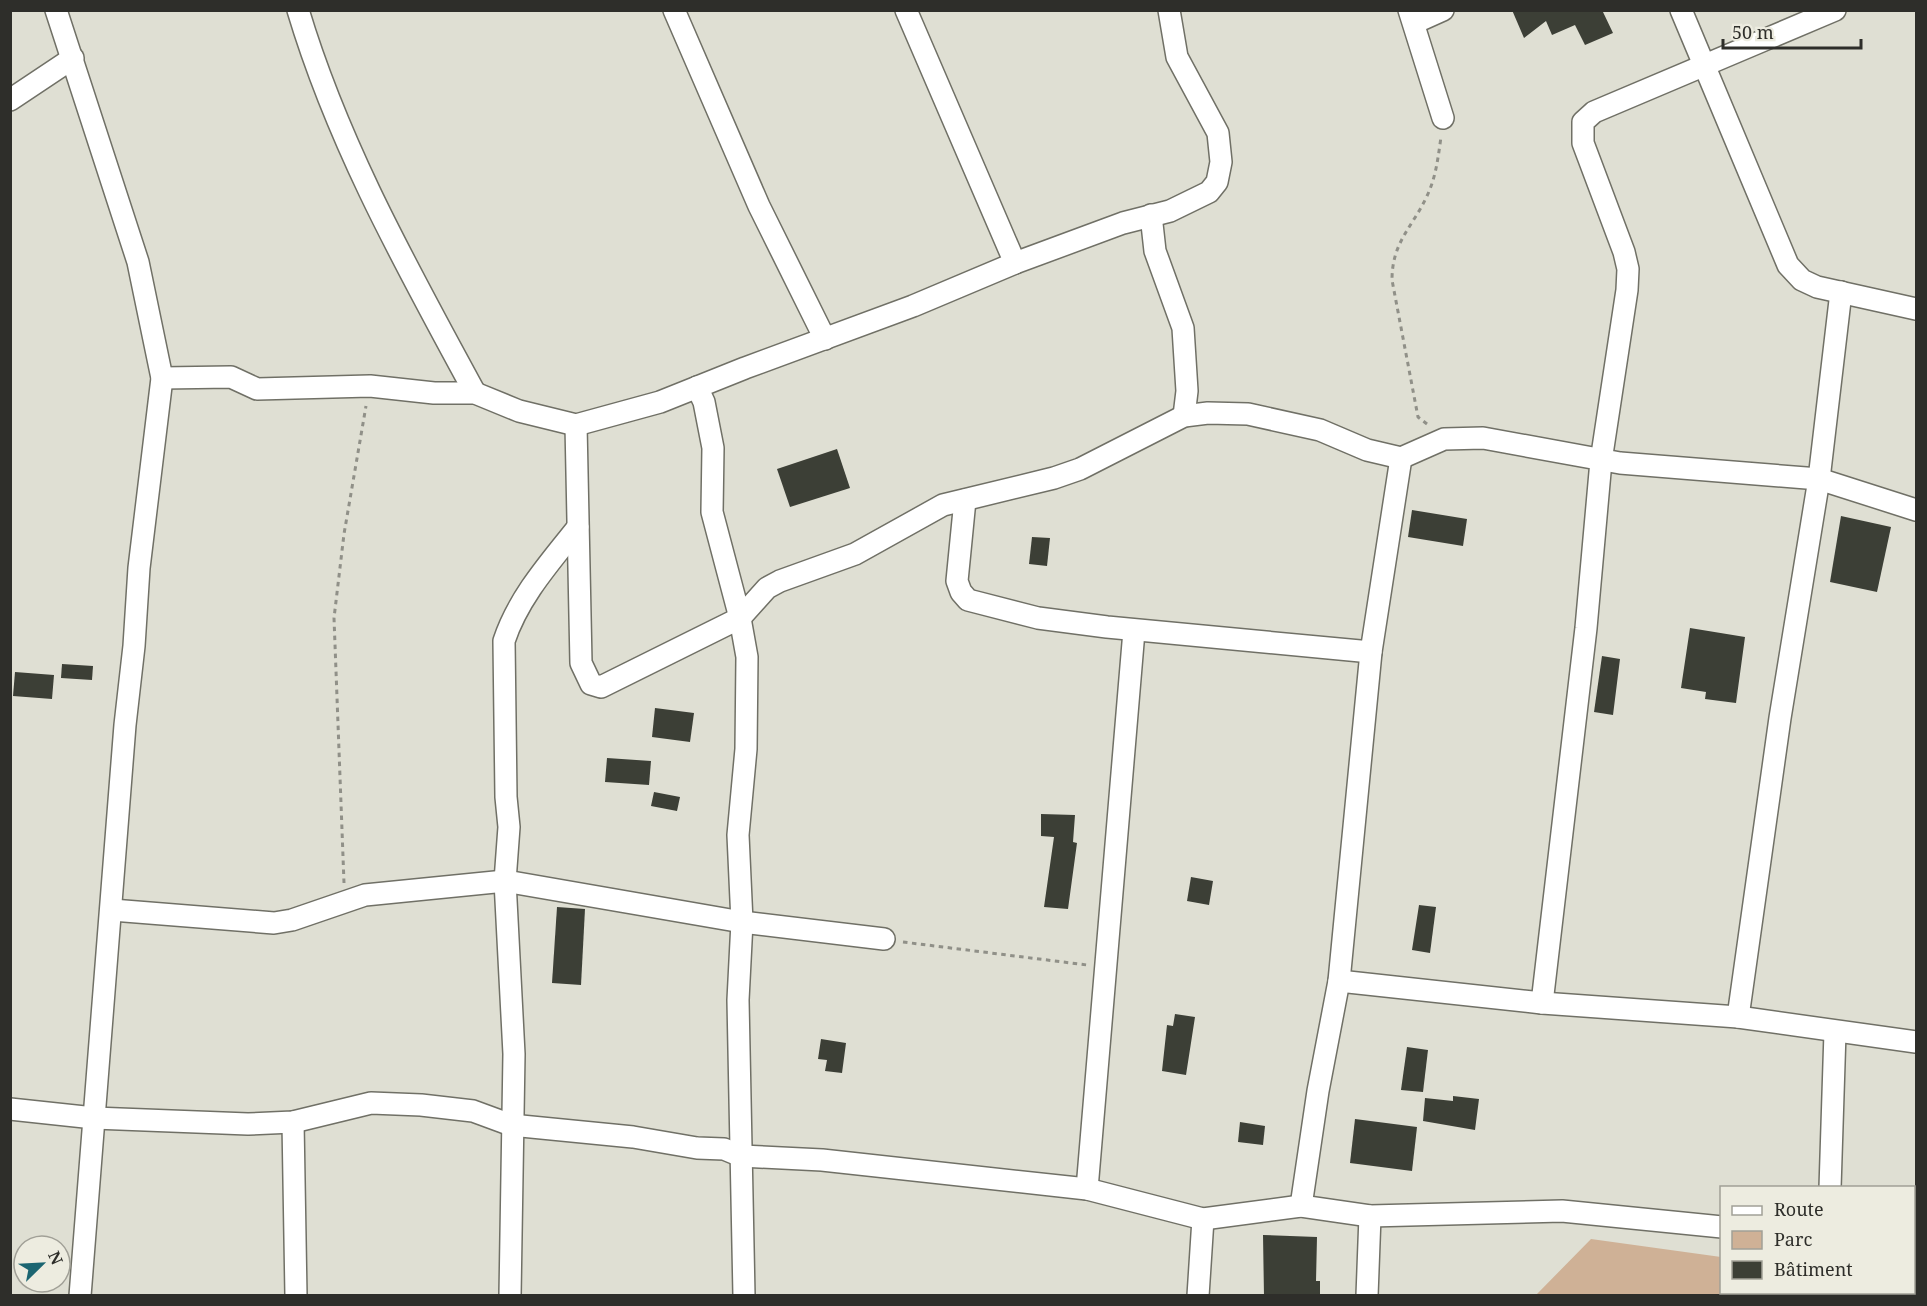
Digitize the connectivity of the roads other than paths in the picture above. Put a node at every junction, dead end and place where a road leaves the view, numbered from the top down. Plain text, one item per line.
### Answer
1 (56, 10) edge
2 (298, 10) edge
3 (674, 10) edge
4 (906, 10) edge
5 (1169, 10) edge
6 (1443, 10) edge
7 (1681, 10) edge
8 (1835, 10) edge
9 (1412, 17) edge
10 (73, 58) junction
11 (1706, 65) junction
12 (10, 100) edge
13 (1443, 118) road end
14 (1151, 215) junction
15 (1016, 263) junction
16 (1841, 292) junction
17 (1917, 309) edge
18 (825, 339) junction
19 (162, 378) junction
20 (697, 387) junction
21 (475, 393) junction
22 (1184, 416) junction
23 (576, 425) junction
24 (1401, 458) junction
25 (1601, 460) junction
26 (1819, 479) junction
27 (965, 500) junction
28 (1917, 510) edge
29 (578, 527) junction
30 (740, 618) junction
31 (1134, 631) junction
32 (1371, 652) junction
33 (506, 881) junction
34 (112, 910) junction
35 (742, 922) junction
36 (884, 939) road end
37 (1339, 981) junction
38 (1542, 1003) junction
39 (1738, 1017) junction
40 (1835, 1032) junction
41 (1917, 1042) edge
42 (10, 1108) edge
43 (94, 1118) junction
44 (292, 1122) junction
45 (511, 1125) junction
46 (741, 1156) junction
47 (1830, 1186) edge
48 (1087, 1189) junction
49 (1301, 1206) junction
50 (1370, 1216) junction
51 (1203, 1219) junction
52 (1720, 1227) edge
53 (80, 1296) edge
54 (296, 1296) edge
55 (510, 1296) edge
56 (744, 1296) edge
57 (1198, 1296) edge
58 (1367, 1296) edge

1 - 10 street
2 - 21 street
3 - 18 street
4 - 15 street
5 - 14 street
6 - 9 street
7 - 11 street
8 - 11 street
9 - 13 street
10 - 12 street
10 - 19 street
11 - 16 street
11 - 25 street
14 - 15 street
14 - 22 street
15 - 18 street
16 - 17 street
16 - 26 street
18 - 20 street
19 - 21 street
19 - 34 street
20 - 23 street
20 - 30 street
21 - 23 street
22 - 24 street
22 - 27 street
23 - 29 street
24 - 25 street
24 - 32 street
25 - 26 street
25 - 38 street
26 - 28 street
26 - 39 street
27 - 30 street
27 - 31 street
29 - 30 street
29 - 33 street
30 - 35 street
31 - 32 street
31 - 48 street
32 - 37 street
33 - 34 street
33 - 35 street
33 - 45 street
34 - 43 street
35 - 36 street
35 - 46 street
37 - 38 street
37 - 49 street
38 - 39 street
39 - 40 street
40 - 41 street
40 - 47 street
42 - 43 street
43 - 44 street
43 - 53 street
44 - 45 street
44 - 54 street
45 - 46 street
45 - 55 street
46 - 48 street
46 - 56 street
48 - 51 street
49 - 50 street
49 - 51 street
50 - 52 street
50 - 58 street
51 - 57 street

